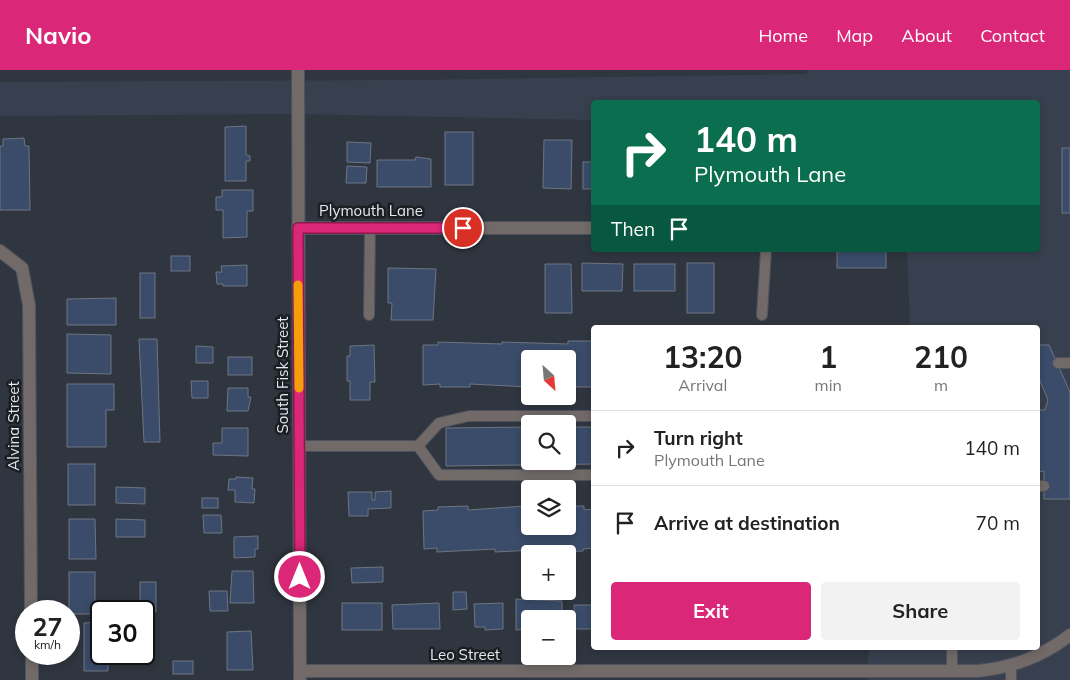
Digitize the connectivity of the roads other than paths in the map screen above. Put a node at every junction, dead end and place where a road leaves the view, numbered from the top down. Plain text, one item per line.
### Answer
1 (298, 70) edge
2 (298, 228) junction
3 (370, 228) junction
4 (591, 228) edge
5 (0, 251) edge
6 (766, 252) edge
7 (369, 315) dead end
8 (762, 315) dead end
9 (1058, 363) dead end
10 (1070, 363) edge
11 (591, 416) edge
12 (299, 446) junction
13 (418, 446) junction
14 (591, 475) edge
15 (31, 600) edge
16 (1070, 635) edge
17 (952, 650) edge
18 (32, 665) edge
19 (1011, 666) junction
20 (952, 671) junction
21 (300, 676) edge
22 (373, 676) edge
23 (423, 676) edge
24 (32, 680) edge
25 (1011, 680) edge

1 - 2 street, South Fisk Street
2 - 3 street, Plymouth Lane
2 - 12 street, South Fisk Street
3 - 4 street, Plymouth Lane
3 - 7 lane
5 - 15 street, Alvina Street
6 - 8 lane
9 - 10 lane
11 - 13 lane
12 - 13 lane
12 - 21 street, South Fisk Street
13 - 14 lane
16 - 19 street, Leo Street
17 - 20 lane
18 - 24 street
19 - 20 street, Leo Street
19 - 25 lane
20 - 23 street, Leo Street
21 - 22 street, Leo Street
22 - 23 street, Leo Street

